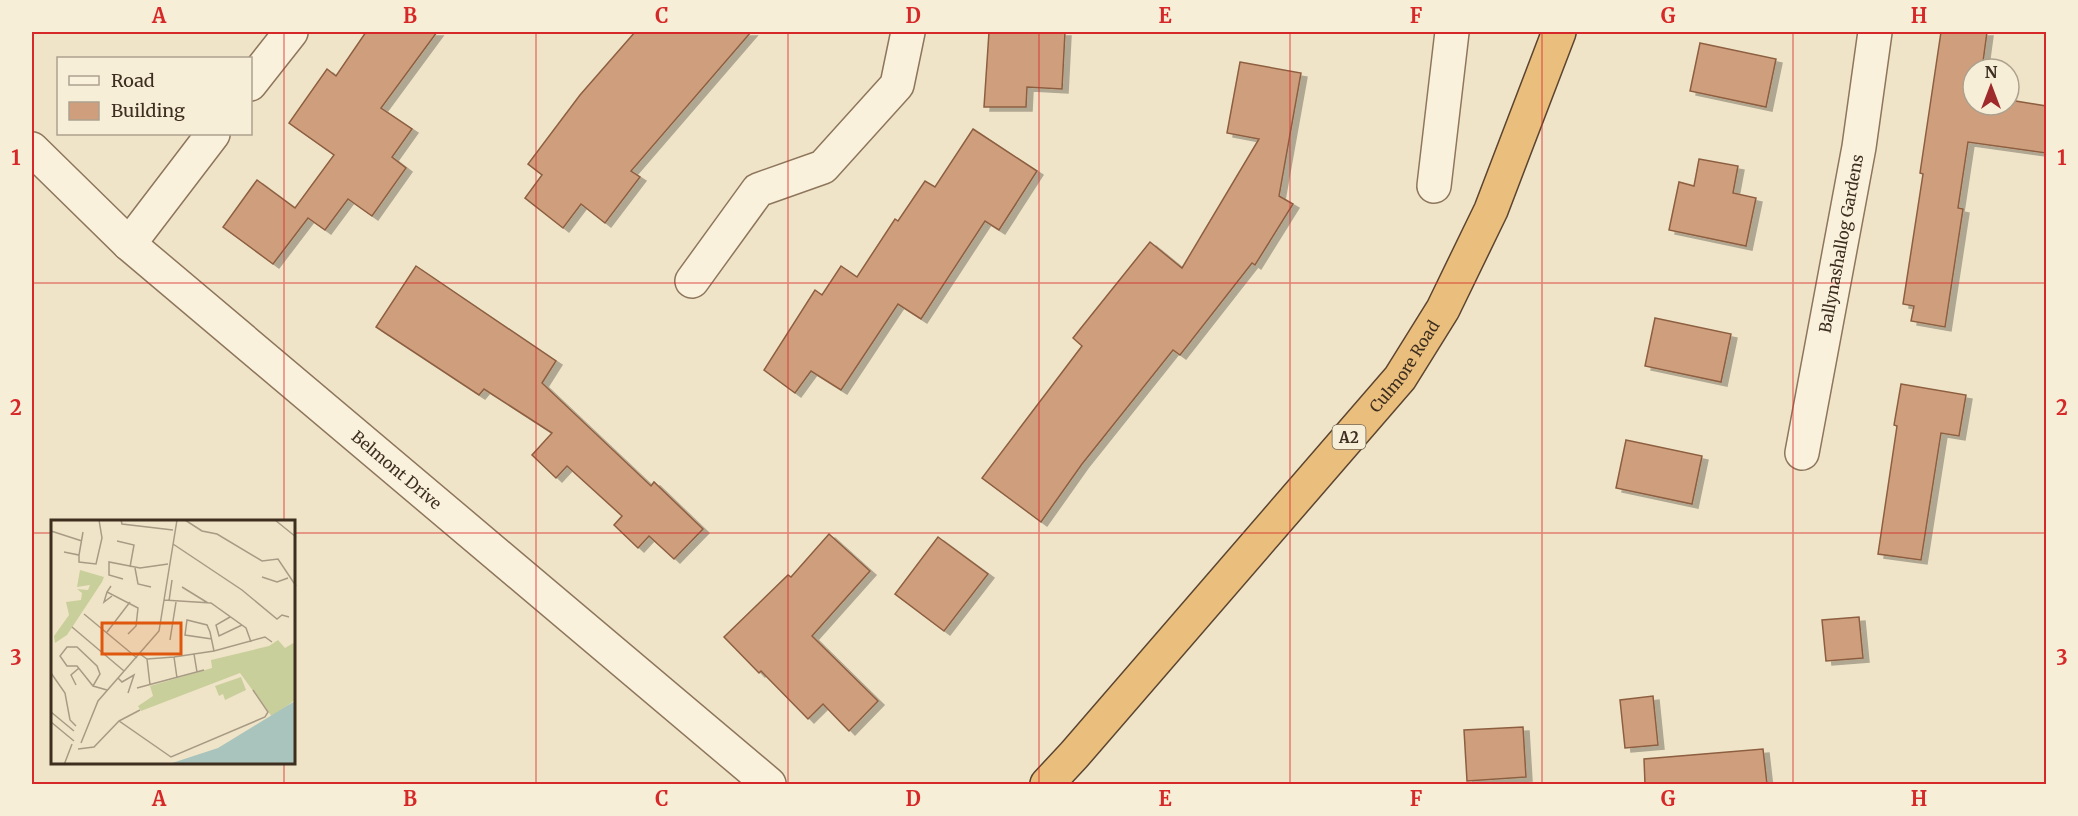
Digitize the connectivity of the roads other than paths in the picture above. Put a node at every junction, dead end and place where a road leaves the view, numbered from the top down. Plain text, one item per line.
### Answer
1 (291, 32) edge
2 (908, 32) edge
3 (1452, 32) edge
4 (1559, 32) edge
5 (1875, 32) edge
6 (252, 81) edge
7 (212, 135) edge
8 (32, 149) edge
9 (1434, 186) dead end
10 (129, 244) junction
11 (692, 281) dead end
12 (1802, 453) dead end
13 (769, 784) edge
14 (1047, 784) edge

1 - 6 street
2 - 11 street
3 - 9 street
4 - 14 highway, Culmore Road / A2
5 - 12 street, Ballynashallog Gardens
7 - 10 street
8 - 10 street, Belmont Drive
10 - 13 street, Belmont Drive

